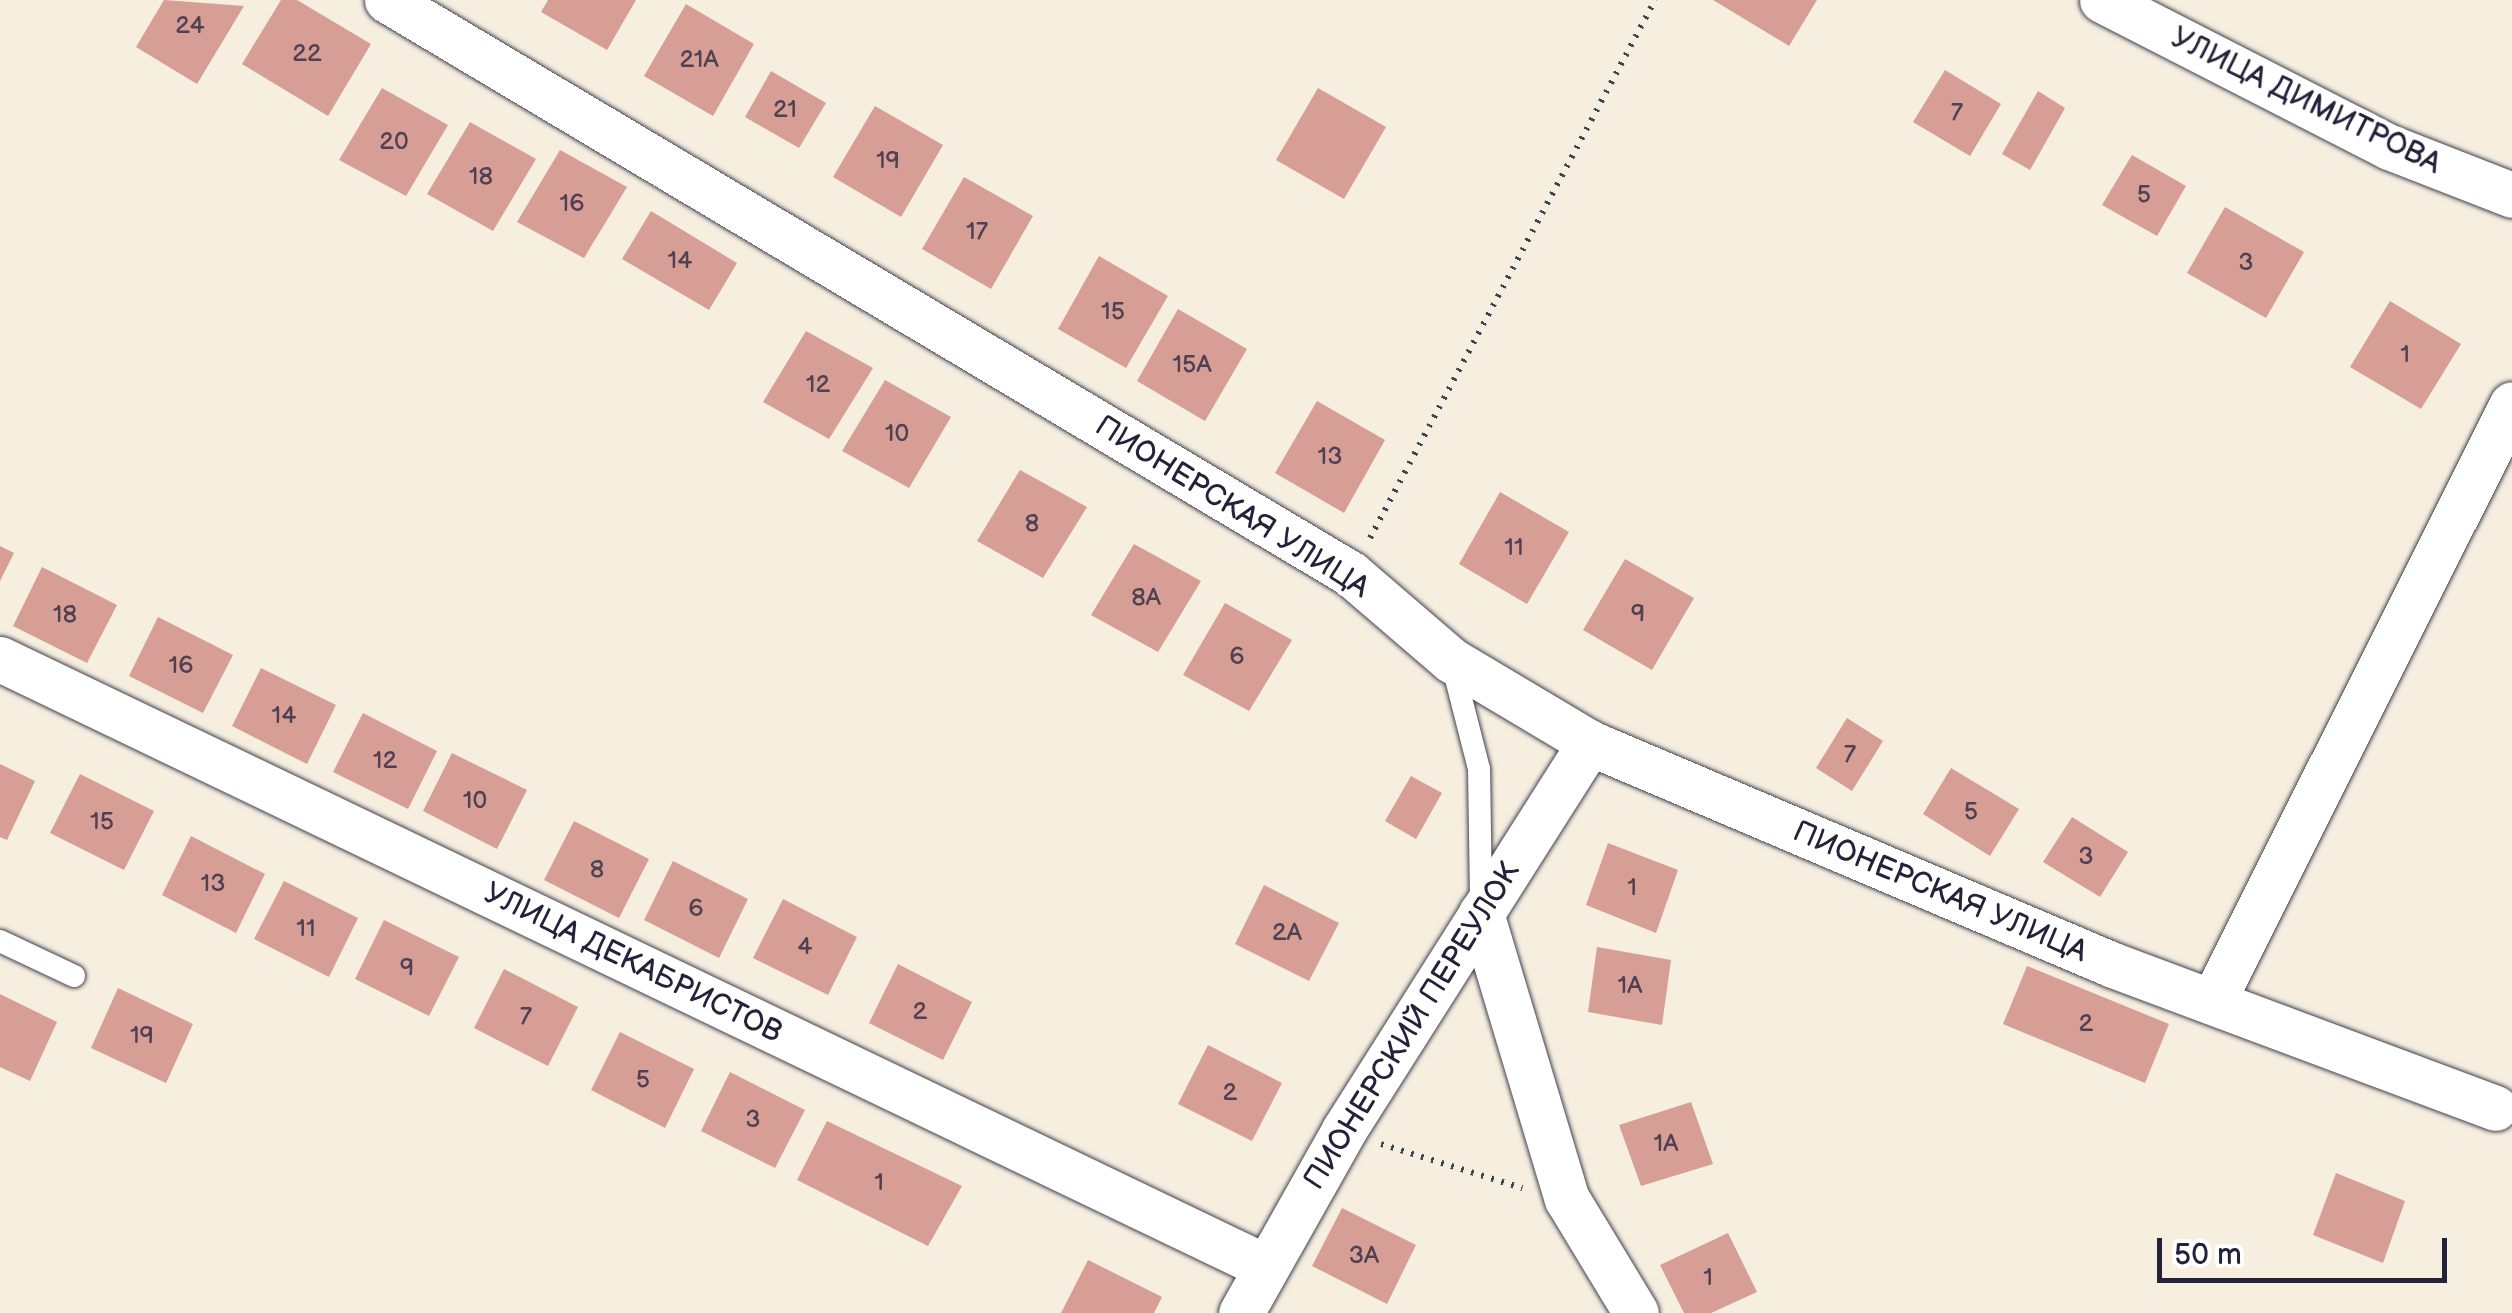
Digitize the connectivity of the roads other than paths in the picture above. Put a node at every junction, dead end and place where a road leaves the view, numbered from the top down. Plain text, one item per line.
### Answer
1 (386, 0) edge
2 (2102, 0) edge
3 (2512, 195) edge
4 (2512, 404) edge
5 (0, 659) edge
6 (1451, 660) junction
7 (1590, 743) junction
8 (1481, 913) junction
9 (0, 941) edge
10 (74, 976) dead end
11 (2214, 999) junction
12 (2496, 1108) dead end
13 (1266, 1267) junction
14 (1241, 1313) edge
15 (1636, 1313) edge

1 - 6 street, ПИОНЕРСКАЯ УЛИЦА
2 - 3 street, УЛИЦА ДИМИТРОВА
4 - 11 street
5 - 13 street, УЛИЦА ДЕКАБРИСТОВ
6 - 7 street, ПИОНЕРСКАЯ УЛИЦА
6 - 8 lane
7 - 8 street, ПИОНЕРСКИЙ ПЕРЕУЛОК
7 - 11 street, ПИОНЕРСКАЯ УЛИЦА
8 - 13 street, ПИОНЕРСКИЙ ПЕРЕУЛОК
8 - 15 street
9 - 10 lane
11 - 12 street, ПИОНЕРСКАЯ УЛИЦА
13 - 14 street, ПИОНЕРСКИЙ ПЕРЕУЛОК

